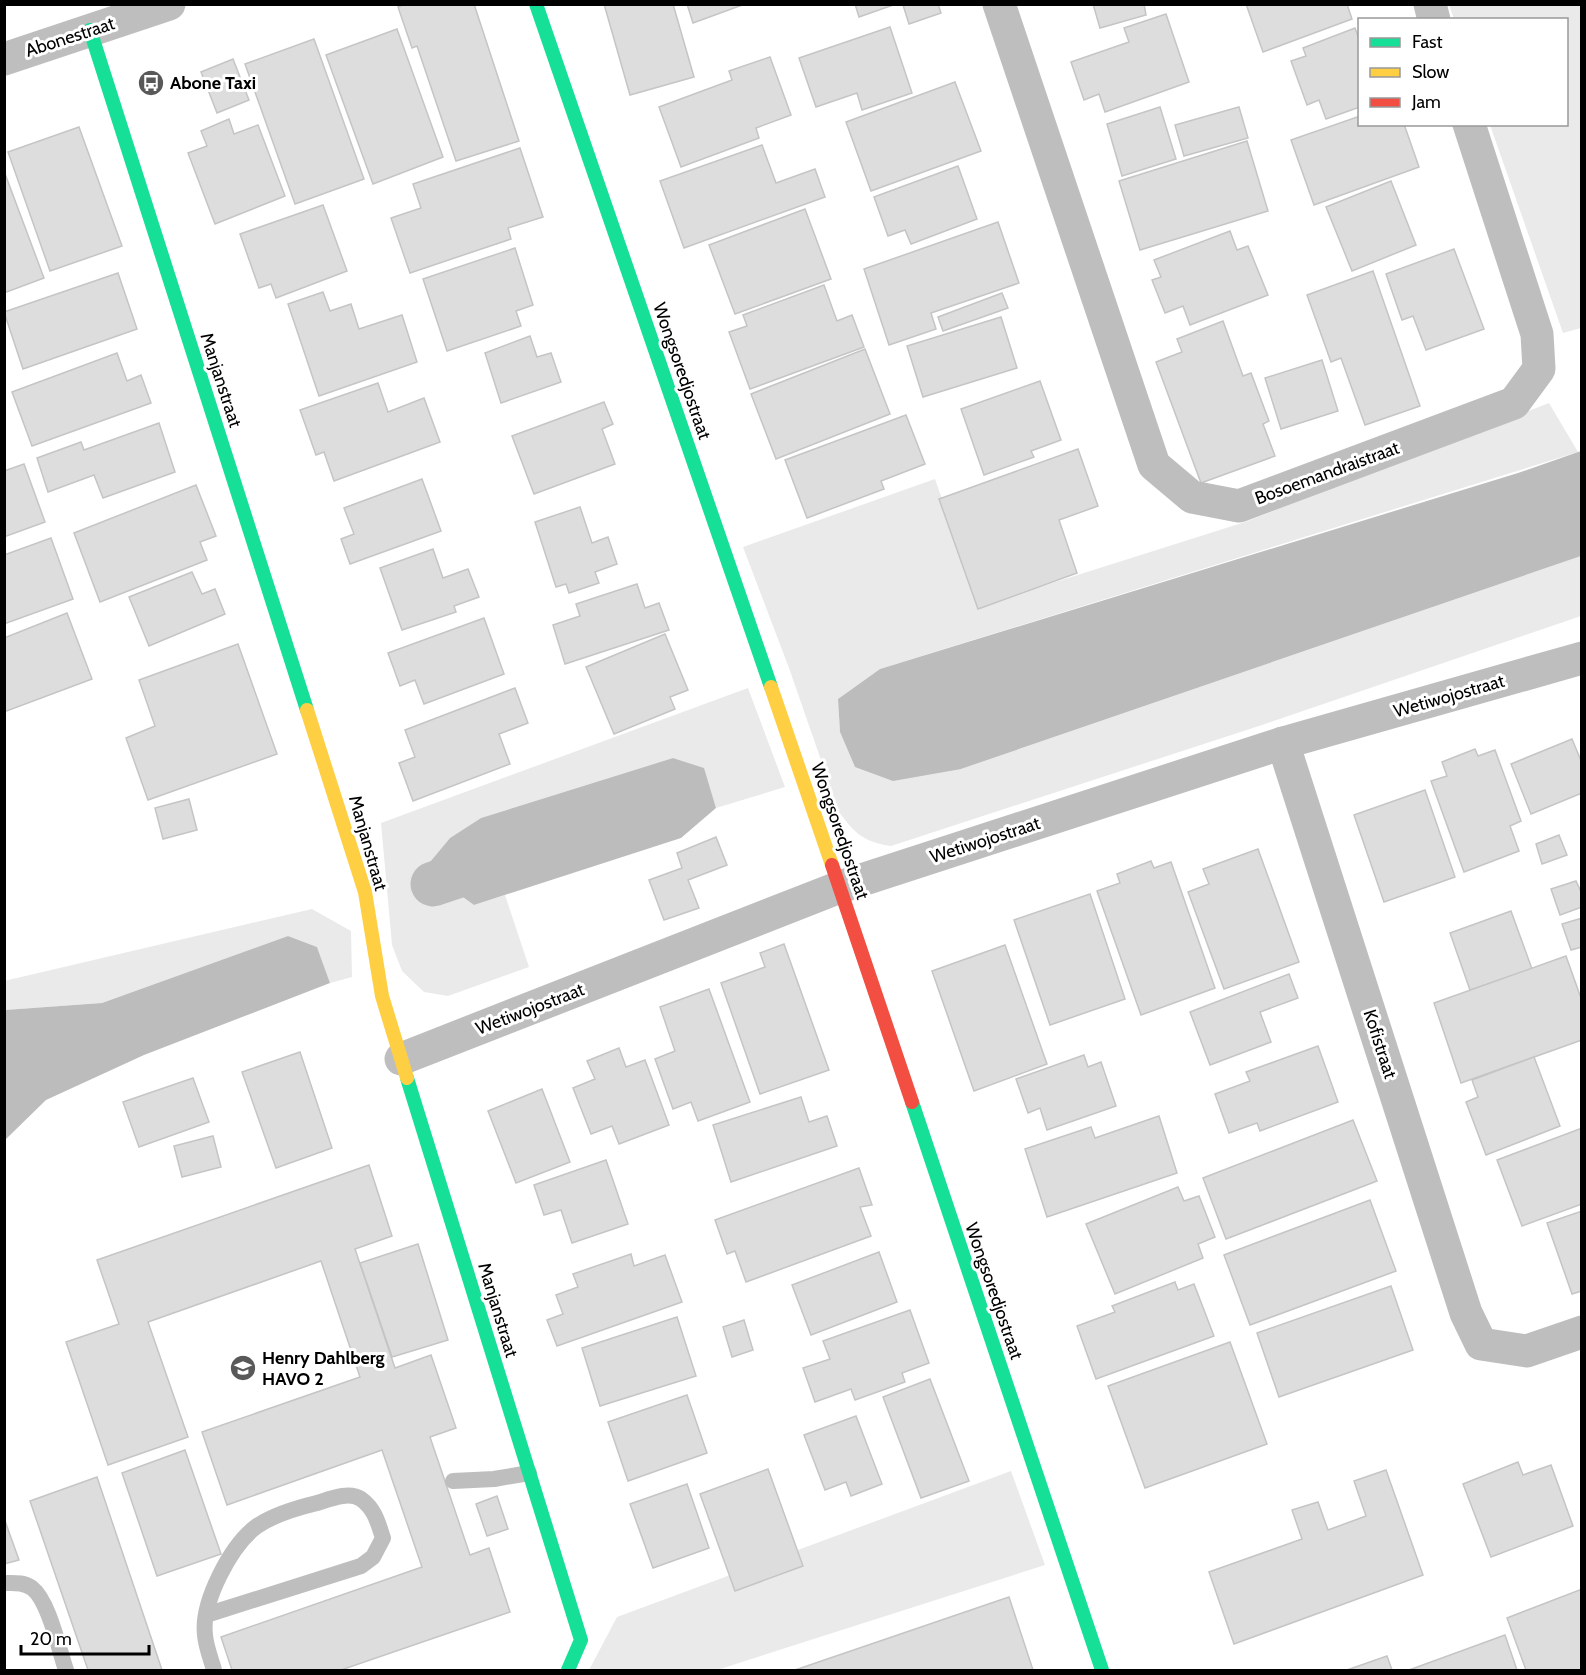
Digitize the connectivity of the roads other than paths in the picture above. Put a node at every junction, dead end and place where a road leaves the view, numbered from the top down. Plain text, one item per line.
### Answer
1 (169, 4) edge
2 (536, 4) edge
3 (999, 4) edge
4 (118, 12) edge
5 (90, 30) junction
6 (4, 59) edge
7 (1469, 126) edge
8 (1581, 658) edge
9 (1283, 743) junction
10 (840, 887) junction
11 (401, 1059) junction
12 (1581, 1332) edge
13 (529, 1473) junction
14 (453, 1481) dead end
15 (4, 1583) edge
16 (206, 1615) junction
17 (66, 1671) edge
18 (214, 1671) edge
19 (568, 1671) edge
20 (1102, 1671) edge

1 - 4 street, Abonestraat
2 - 10 street, Wongsoredjostraat
3 - 7 street, Bosoemandraistraat
4 - 5 street, Abonestraat
5 - 6 street, Abonestraat
5 - 11 street, Manjanstraat
8 - 9 street, Wetiwojostraat
9 - 10 street, Wetiwojostraat
9 - 12 street, Kofistraat
10 - 11 street, Wetiwojostraat
10 - 20 street, Wongsoredjostraat
11 - 13 street, Manjanstraat
13 - 14 lane
13 - 19 street, Manjanstraat
15 - 17 lane
16 - 16 lane
16 - 18 lane

